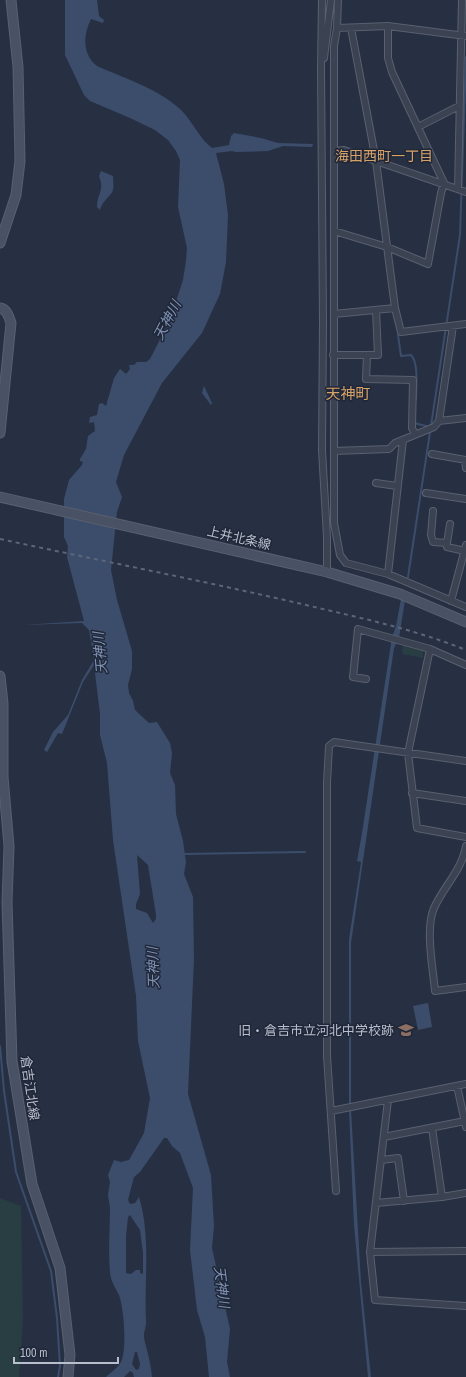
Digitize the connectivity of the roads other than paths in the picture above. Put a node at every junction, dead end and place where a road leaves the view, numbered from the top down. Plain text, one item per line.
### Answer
1 (11, 0) edge
2 (322, 0) edge
3 (331, 0) edge
4 (338, 0) edge
5 (462, 0) edge
6 (388, 26) junction
7 (337, 28) junction
8 (351, 28) junction
9 (463, 36) edge
10 (321, 68) junction
11 (459, 106) junction
12 (418, 127) junction
13 (334, 151) junction
14 (376, 161) junction
15 (444, 183) junction
16 (458, 189) junction
17 (466, 192) edge
18 (334, 231) junction
19 (0, 243) edge
20 (387, 247) junction
21 (0, 308) edge
22 (395, 308) junction
23 (376, 310) junction
24 (334, 314) junction
25 (466, 324) edge
26 (453, 326) junction
27 (333, 355) junction
28 (367, 355) junction
29 (466, 418) edge
30 (439, 421) junction
31 (0, 433) edge
32 (415, 434) junction
33 (403, 440) junction
34 (334, 451) junction
35 (432, 454) dead end
36 (466, 460) edge
37 (466, 468) edge
38 (376, 483) dead end
39 (397, 486) junction
40 (426, 493) dead end
41 (1, 498) edge
42 (466, 499) edge
43 (433, 511) dead end
44 (450, 524) dead end
45 (447, 543) junction
46 (465, 548) edge
47 (327, 572) junction
48 (388, 574) junction
49 (451, 602) junction
50 (466, 607) edge
51 (466, 622) edge
52 (430, 649) junction
53 (466, 665) edge
54 (0, 676) edge
55 (366, 679) dead end
56 (408, 753) junction
57 (466, 761) edge
58 (412, 793) junction
59 (466, 801) edge
60 (466, 837) edge
61 (466, 846) edge
62 (466, 986) edge
63 (466, 1084) edge
64 (457, 1086) junction
65 (388, 1100) junction
66 (331, 1111) junction
67 (465, 1124) edge
68 (432, 1128) junction
69 (384, 1137) junction
70 (381, 1160) junction
71 (336, 1191) dead end
72 (466, 1193) edge
73 (442, 1197) junction
74 (404, 1201) junction
75 (376, 1203) junction
76 (466, 1251) edge
77 (370, 1252) junction
78 (466, 1306) edge
79 (68, 1377) edge

1 - 19 main road
2 - 10 street
3 - 10 street
4 - 7 street
5 - 9 street
6 - 8 street
6 - 9 street
6 - 12 street
7 - 8 street
7 - 13 street
8 - 14 street
9 - 11 street
10 - 47 street
11 - 12 street
11 - 16 street
12 - 15 street
13 - 14 street
13 - 18 street
14 - 15 street
14 - 20 street
15 - 16 street
15 - 20 street
16 - 17 street
18 - 20 street
18 - 24 street
20 - 22 street
21 - 31 main road
22 - 23 street
22 - 26 street
23 - 24 street
23 - 28 street
24 - 27 street
25 - 26 street
26 - 30 street
27 - 28 street
27 - 34 street
28 - 32 street
29 - 30 street
30 - 32 street
32 - 33 street
33 - 34 street
33 - 39 street
34 - 48 street
35 - 36 street
36 - 37 street
38 - 39 street
39 - 48 street
40 - 42 street
41 - 47 main road, 上井北条線
43 - 45 street
44 - 45 street
45 - 46 street
46 - 49 street
47 - 51 main road, 上井北条線
48 - 49 street
49 - 50 street
52 - 53 street
52 - 55 street
52 - 56 street
54 - 79 main road, 倉吉江北線
56 - 57 street
56 - 58 street
56 - 66 street
58 - 59 street
58 - 60 street
61 - 62 street
63 - 64 street
64 - 65 street
64 - 67 street
65 - 66 street
65 - 69 street
66 - 71 street
67 - 68 street
68 - 69 street
68 - 73 street
69 - 70 street
70 - 74 street
70 - 75 street
72 - 73 street
73 - 74 street
74 - 75 street
75 - 77 street
76 - 77 street
77 - 78 street

